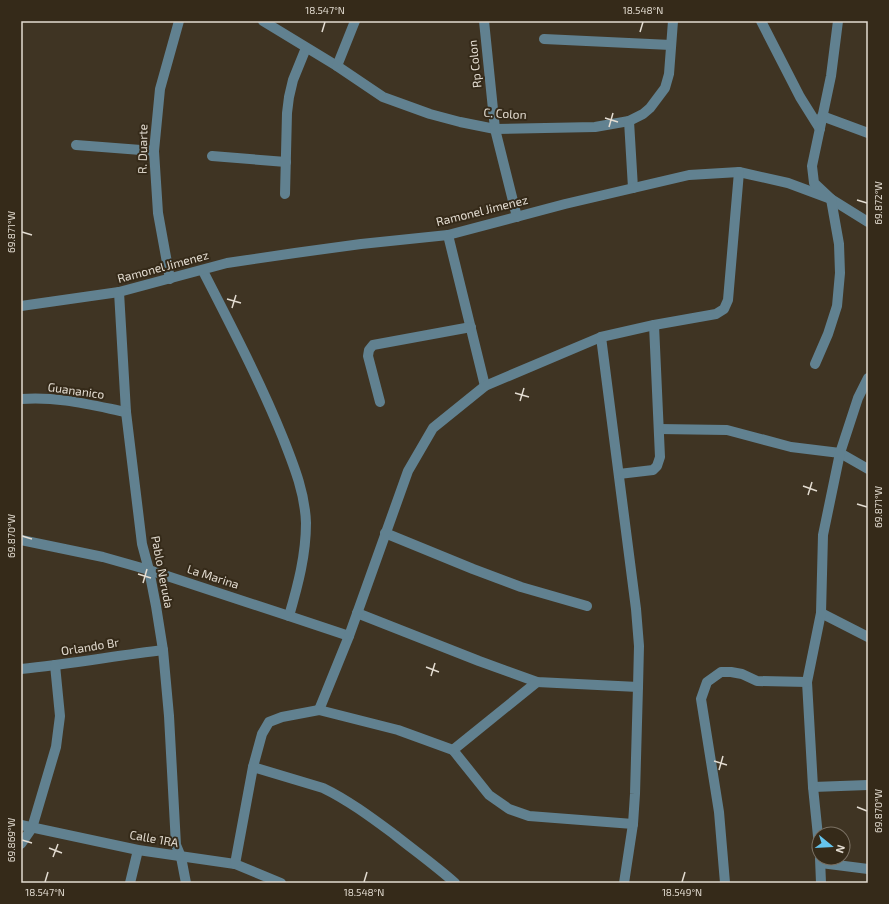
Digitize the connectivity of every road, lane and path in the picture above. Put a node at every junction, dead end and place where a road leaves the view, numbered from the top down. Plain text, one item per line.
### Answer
1 (179, 21) edge
2 (263, 21) edge
3 (355, 21) edge
4 (484, 21) edge
5 (673, 21) edge
6 (761, 21) edge
7 (838, 21) edge
8 (544, 39) dead end
9 (671, 45) junction
10 (306, 48) junction
11 (336, 66) junction
12 (822, 116) junction
13 (629, 121) junction
14 (495, 129) junction
15 (820, 129) junction
16 (868, 132) edge
17 (76, 145) dead end
18 (154, 152) junction
19 (212, 156) dead end
20 (286, 162) junction
21 (739, 172) junction
22 (633, 188) junction
23 (285, 194) dead end
24 (831, 199) junction
25 (517, 217) junction
26 (868, 222) edge
27 (448, 235) junction
28 (202, 271) junction
29 (170, 279) junction
30 (119, 292) junction
31 (21, 306) edge
32 (654, 325) junction
33 (471, 327) junction
34 (601, 337) junction
35 (815, 364) dead end
36 (868, 378) edge
37 (485, 386) junction
38 (21, 399) edge
39 (380, 402) dead end
40 (126, 412) junction
41 (659, 429) junction
42 (840, 453) junction
43 (868, 469) edge
44 (618, 474) junction
45 (385, 533) junction
46 (21, 540) edge
47 (149, 570) junction
48 (587, 606) dead end
49 (357, 613) junction
50 (821, 613) junction
51 (290, 616) junction
52 (349, 636) junction
53 (868, 637) edge
54 (163, 650) junction
55 (55, 665) junction
56 (21, 669) edge
57 (537, 682) junction
58 (807, 682) junction
59 (638, 687) junction
60 (319, 710) junction
61 (453, 750) junction
62 (253, 766) junction
63 (868, 785) edge
64 (813, 787) junction
65 (633, 824) junction
66 (21, 825) edge
67 (817, 826) edge
68 (32, 828) junction
69 (21, 844) edge
70 (138, 850) junction
71 (181, 857) junction
72 (235, 864) junction
73 (820, 866) edge
74 (850, 866) edge
75 (868, 869) edge
76 (130, 883) edge
77 (186, 883) edge
78 (280, 883) edge
79 (455, 883) edge
80 (624, 883) edge
81 (725, 883) edge
82 (821, 883) edge

1 - 18 street, R. Duarte
2 - 10 street, C. Colon
3 - 11 street
4 - 14 street, Rp Colon
5 - 9 street, C. Colon
6 - 15 street
7 - 12 street
8 - 9 street
9 - 13 street, C. Colon
10 - 11 street, C. Colon
10 - 20 street
11 - 14 street, C. Colon
12 - 15 street
12 - 16 street
13 - 14 street, C. Colon
13 - 22 street
14 - 25 street, Rp Colon
15 - 24 street
17 - 18 street
18 - 29 street, R. Duarte
19 - 20 street
20 - 23 street
21 - 22 street, Ramonel Jimenez
21 - 24 street, Ramonel Jimenez
21 - 32 street
22 - 25 street, Ramonel Jimenez
24 - 26 street, Ramonel Jimenez
24 - 35 street
25 - 27 street, Ramonel Jimenez
27 - 28 street, Ramonel Jimenez
27 - 33 street
28 - 29 street, Ramonel Jimenez
28 - 51 street
29 - 30 street, Ramonel Jimenez
30 - 31 street, Ramonel Jimenez
30 - 40 street, Pablo Neruda
32 - 34 street
32 - 41 street
33 - 37 street
33 - 39 street
34 - 37 street
34 - 44 street
36 - 42 street
37 - 45 street
38 - 40 street, Guananico
40 - 47 street, Pablo Neruda
41 - 42 street
41 - 44 street
42 - 43 street
42 - 50 street
44 - 59 street
45 - 48 street
45 - 49 street
46 - 47 street, La Marina
47 - 51 street, La Marina
47 - 54 street, Pablo Neruda
49 - 52 street
49 - 57 street
50 - 53 street
50 - 58 street
51 - 52 street, La Marina
52 - 60 street
54 - 55 street, Orlando Br
54 - 71 street, Pablo Neruda
55 - 56 street, Orlando Br
55 - 68 street
57 - 59 street
57 - 61 street
58 - 64 street
58 - 81 street
59 - 65 street
60 - 61 street
60 - 62 street
61 - 65 street
62 - 72 street
62 - 79 street
63 - 64 street
64 - 67 street
65 - 80 street
66 - 68 street, Calle 1RA
68 - 69 street
68 - 70 street, Calle 1RA
70 - 71 street, Calle 1RA
70 - 76 street
71 - 72 street, Calle 1RA
71 - 77 street, Pablo Neruda
72 - 78 street, Calle 1RA
73 - 82 street
74 - 75 street

